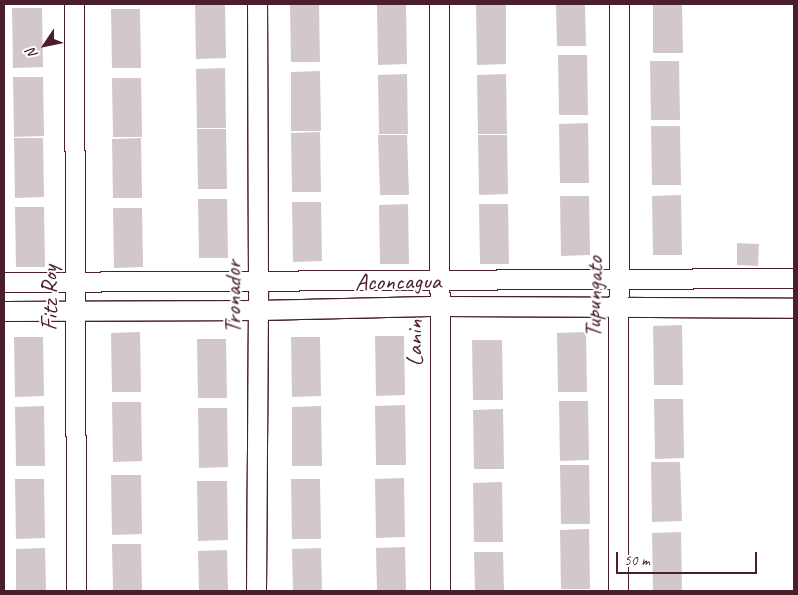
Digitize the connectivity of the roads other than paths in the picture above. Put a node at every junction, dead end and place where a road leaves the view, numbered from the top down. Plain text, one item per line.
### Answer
1 (74, 4) edge
2 (257, 4) edge
3 (439, 4) edge
4 (619, 4) edge
5 (620, 277) junction
6 (794, 278) edge
7 (440, 279) junction
8 (4, 282) edge
9 (75, 282) junction
10 (258, 282) junction
11 (440, 306) junction
12 (618, 306) junction
13 (794, 308) edge
14 (258, 310) junction
15 (4, 311) edge
16 (75, 311) junction
17 (76, 591) edge
18 (256, 591) edge
19 (440, 591) edge
20 (618, 591) edge

1 - 9 street, Fitz Roy
2 - 10 street, Tronador
3 - 7 street, Lanin
4 - 5 street, Tupungato
5 - 6 street, Aconcagua
5 - 7 street, Aconcagua
5 - 12 street, Tupungato
7 - 10 street, Aconcagua
7 - 11 street, Lanin
8 - 9 street, Aconcagua
9 - 10 street, Aconcagua
9 - 16 street, Fitz Roy
10 - 14 street, Tronador
11 - 12 street, Aconcagua
11 - 14 street, Aconcagua
11 - 19 street, Lanin
12 - 13 street, Aconcagua
12 - 20 street, Tupungato
14 - 16 street, Aconcagua
14 - 18 street, Tronador
15 - 16 street, Aconcagua
16 - 17 street, Fitz Roy

